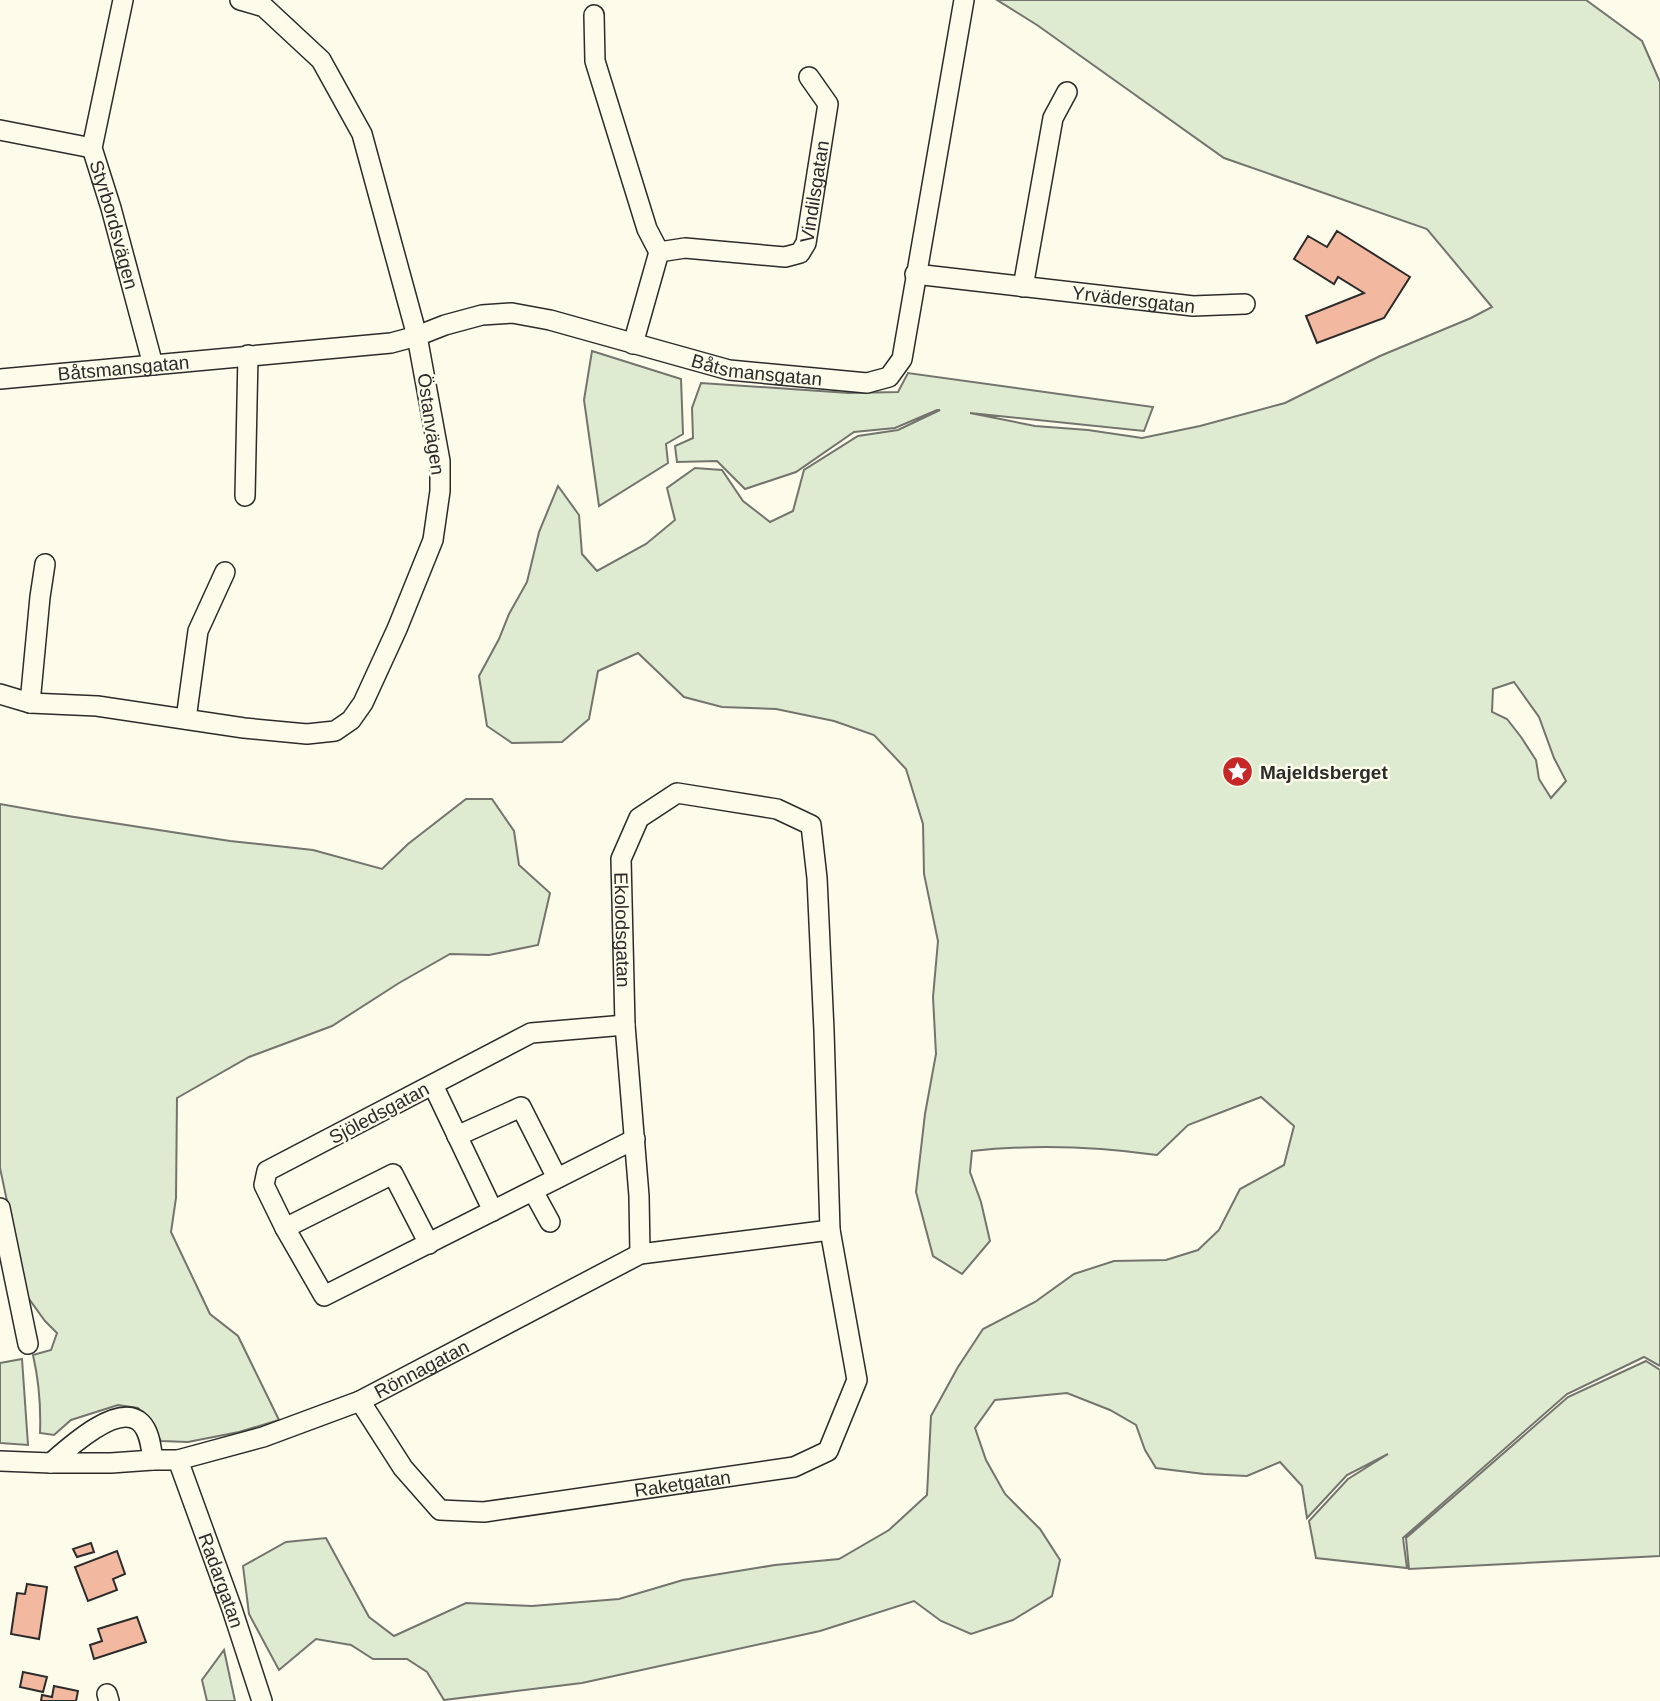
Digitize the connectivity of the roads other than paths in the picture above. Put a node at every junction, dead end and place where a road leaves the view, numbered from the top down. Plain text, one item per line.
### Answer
1 (123, 0) edge
2 (240, 0) edge
3 (964, 0) edge
4 (594, 15) dead end
5 (809, 77) dead end
6 (1067, 92) dead end
7 (0, 130) edge
8 (92, 148) junction
9 (659, 251) junction
10 (915, 274) junction
11 (1023, 287) junction
12 (1245, 304) dead end
13 (417, 336) junction
14 (634, 344) junction
15 (248, 355) junction
16 (153, 365) junction
17 (0, 379) edge
18 (244, 496) dead end
19 (45, 564) dead end
20 (225, 572) dead end
21 (0, 694) edge
22 (30, 703) junction
23 (186, 719) junction
24 (625, 1025) junction
25 (433, 1085) junction
26 (457, 1136) junction
27 (635, 1139) junction
28 (558, 1178) junction
29 (533, 1191) junction
30 (0, 1208) edge
31 (493, 1211) junction
32 (550, 1222) dead end
33 (285, 1228) junction
34 (830, 1230) junction
35 (429, 1244) junction
36 (640, 1254) junction
37 (6, 1269) edge
38 (29, 1344) dead end
39 (360, 1401) junction
40 (153, 1460) junction
41 (178, 1460) junction
42 (0, 1461) edge
43 (51, 1464) junction
44 (262, 1701) edge

1 - 8 street, Styrbordsvägen
2 - 13 street, Östanvägen
3 - 10 street, Båtsmansgatan
4 - 9 street
5 - 9 street, Vindilsgatan
6 - 11 street
7 - 8 street
8 - 16 street, Styrbordsvägen
9 - 14 street
10 - 11 street, Yrvädersgatan
10 - 14 street, Båtsmansgatan
11 - 12 street, Yrvädersgatan
13 - 14 street, Båtsmansgatan
13 - 15 street, Båtsmansgatan
13 - 23 street, Östanvägen
15 - 16 street, Båtsmansgatan
15 - 18 street
16 - 17 street, Båtsmansgatan
19 - 22 street
20 - 23 street
21 - 22 street, Östanvägen
22 - 23 street, Östanvägen
24 - 25 street, Sjöledsgatan
24 - 27 street, Ekolodsgatan
24 - 34 street, Ekolodsgatan
25 - 26 street
25 - 33 street, Sjöledsgatan
26 - 28 street
26 - 31 street
27 - 28 street
27 - 36 street, Ekolodsgatan
28 - 29 street
29 - 31 street
29 - 32 street
30 - 37 street
31 - 35 street
33 - 35 street, Sjöledsgatan
33 - 35 street
34 - 36 street, Rönnagatan
34 - 39 street, Raketgatan
36 - 39 street, Rönnagatan
37 - 38 street
39 - 41 street, Rönnagatan
40 - 41 street, Rönnagatan
40 - 43 street, Rönnagatan
40 - 43 street
41 - 44 street, Radargatan
42 - 43 street, Rönnagatan

